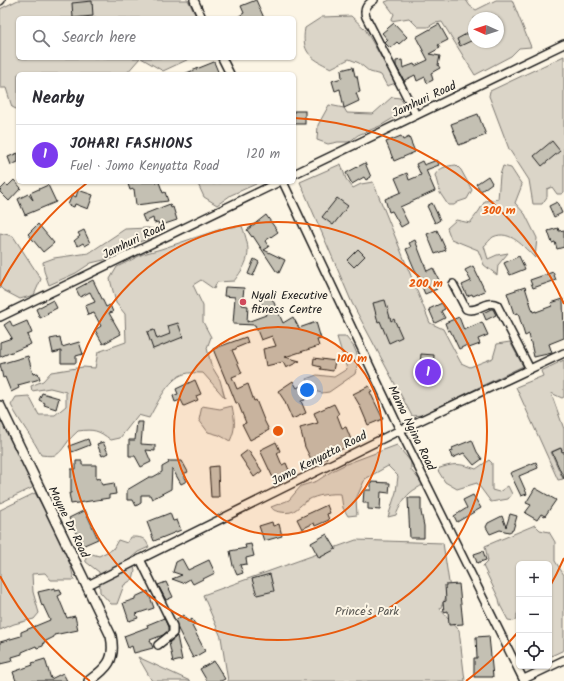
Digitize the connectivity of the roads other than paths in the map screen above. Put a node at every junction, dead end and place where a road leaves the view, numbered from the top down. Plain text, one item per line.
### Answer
1 (194, 0) edge
2 (374, 0) edge
3 (201, 16) edge
4 (564, 44) edge
5 (223, 60) edge
6 (229, 72) edge
7 (416, 115) junction
8 (296, 173) edge
9 (275, 184) edge
10 (284, 184) edge
11 (453, 284) dead end
12 (0, 317) edge
13 (564, 353) edge
14 (530, 369) junction
15 (0, 406) edge
16 (400, 430) junction
17 (140, 560) junction
18 (86, 586) junction
19 (158, 645) dead end
20 (564, 660) edge
21 (524, 680) edge
22 (89, 681) edge

1 - 3 street
2 - 7 street
4 - 7 street, Jamhuri Road
5 - 6 street
7 - 8 street, Jamhuri Road
9 - 12 street, Jamhuri Road
10 - 16 street, Mama Ngina Road
11 - 14 street
13 - 14 street, Jomo Kenyatta Road
14 - 16 street, Jomo Kenyatta Road
15 - 18 main road, Moyne Dr Road
16 - 17 street, Jomo Kenyatta Road
16 - 21 street, Mama Ngina Road
17 - 18 street, Jomo Kenyatta Road
17 - 19 street
18 - 22 main road, Moyne Dr Road
20 - 21 street

